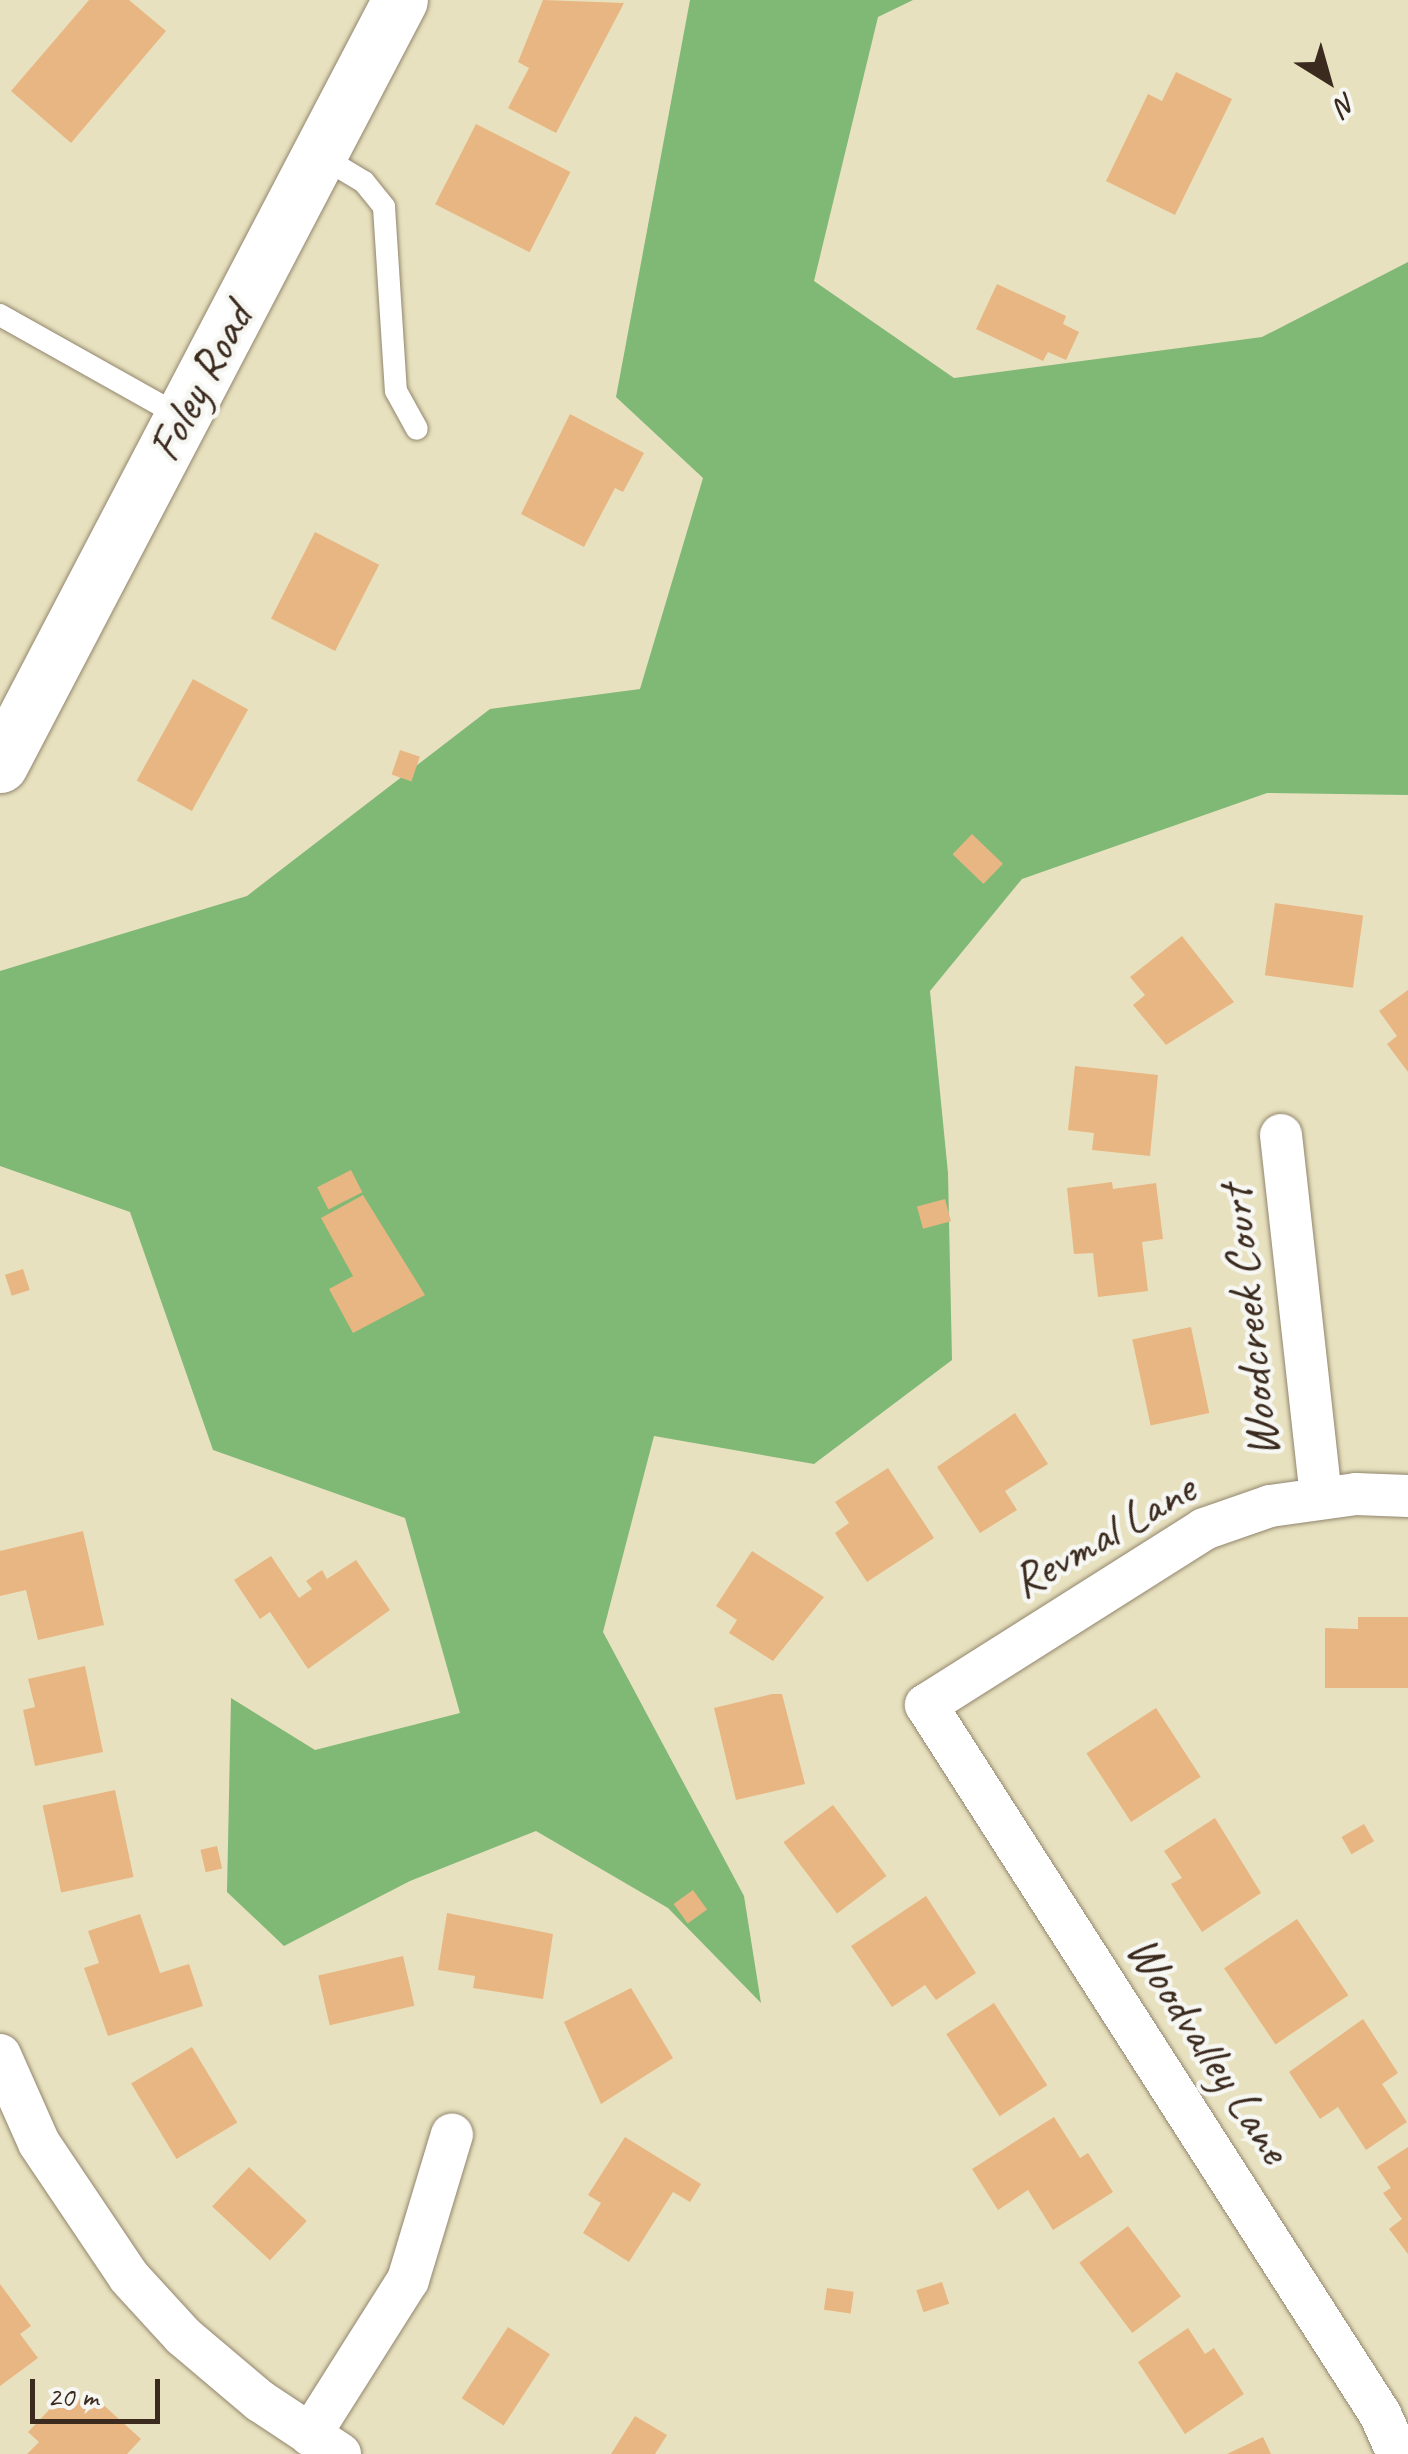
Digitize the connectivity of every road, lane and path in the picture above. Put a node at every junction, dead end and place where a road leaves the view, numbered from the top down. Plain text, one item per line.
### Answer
1 (400, 0) edge
2 (319, 155) junction
3 (0, 315) edge
4 (182, 417) junction
5 (418, 429) dead end
6 (0, 764) edge
7 (1281, 1135) dead end
8 (1408, 1496) edge
9 (1321, 1498) junction
10 (926, 1704) joint
11 (0, 2055) edge
12 (452, 2134) dead end
13 (325, 2445) edge
14 (1398, 2454) edge

1 - 2 street, Foley Road
2 - 4 street, Foley Road
2 - 5 lane
3 - 4 lane
4 - 6 street, Foley Road
7 - 9 street, Woodcreek Court
8 - 9 street, Revmal Lane
9 - 10 street, Revmal Lane
10 - 14 street, Woodvalley Lane
11 - 13 street
12 - 13 street

